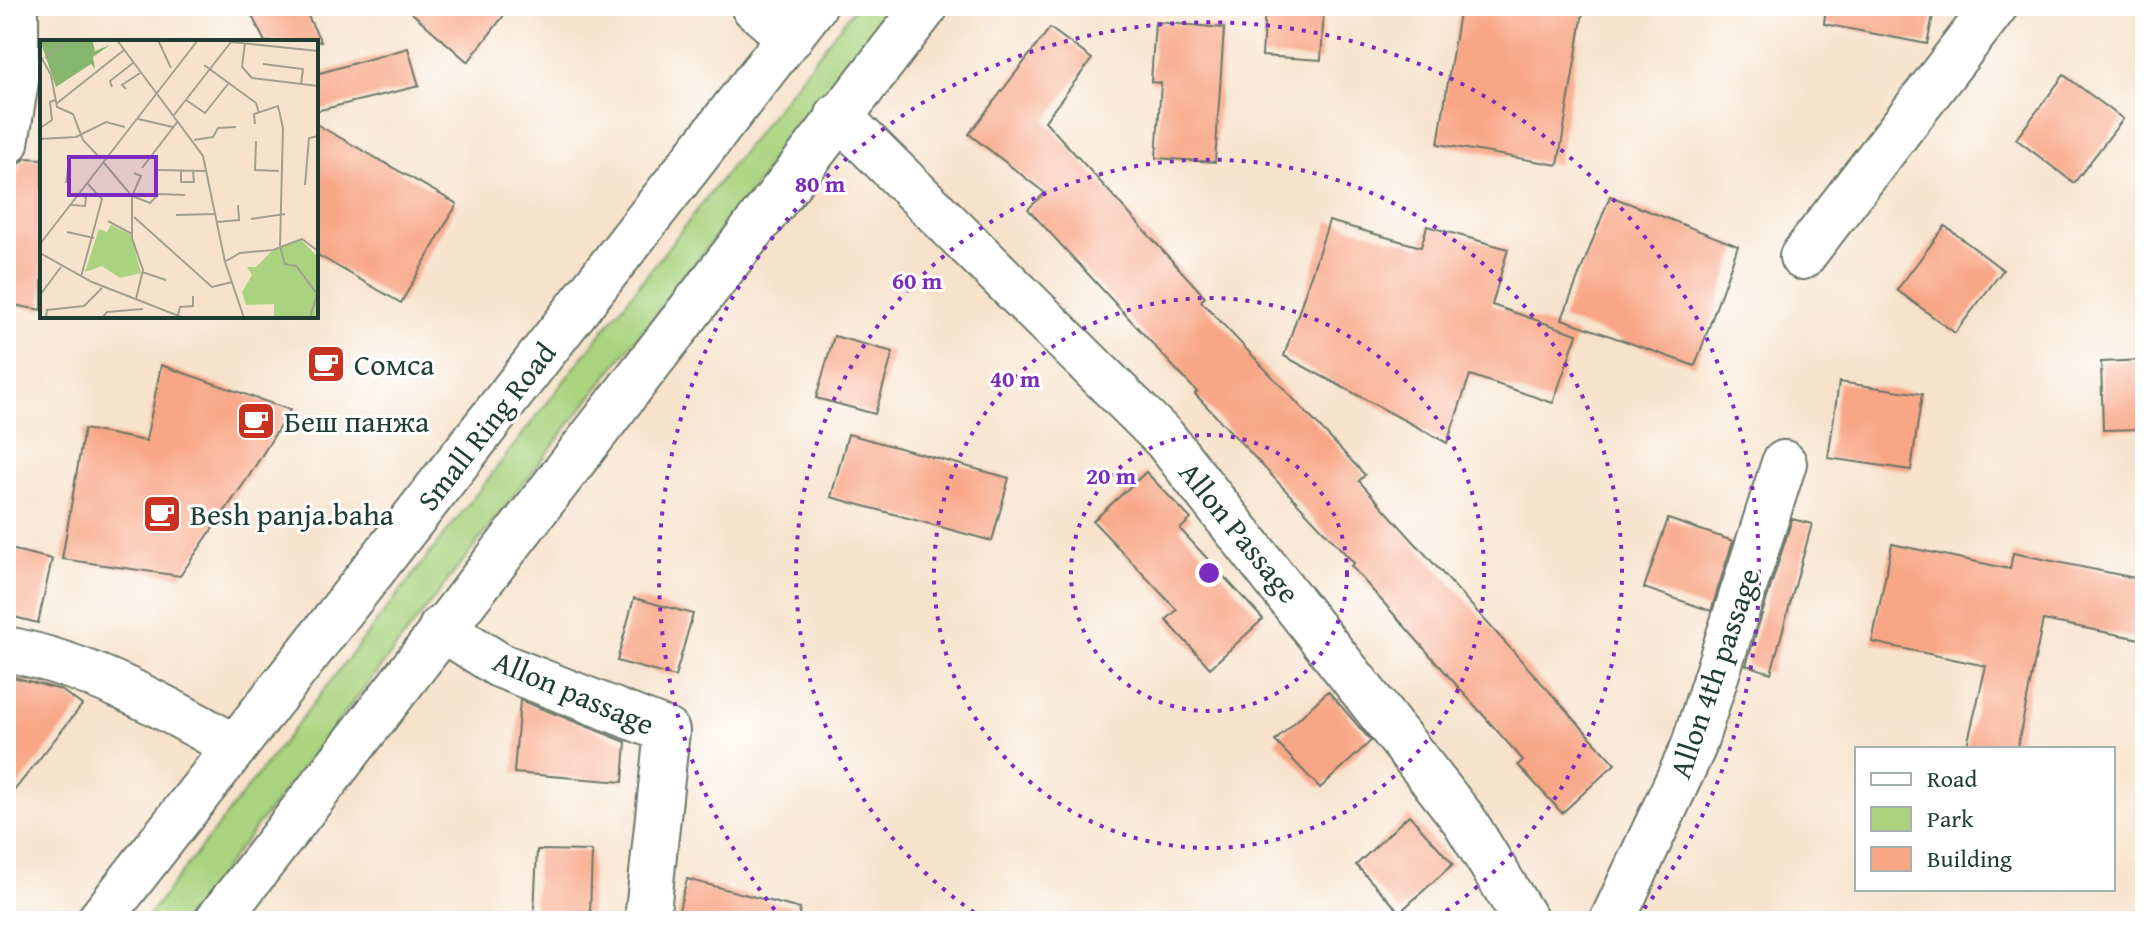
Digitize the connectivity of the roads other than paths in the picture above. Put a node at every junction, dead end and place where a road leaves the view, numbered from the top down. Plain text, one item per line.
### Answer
1 (753, 6) edge
2 (926, 6) edge
3 (1995, 6) edge
4 (16, 9) dead end
5 (802, 22) edge
6 (838, 115) junction
7 (6, 143) edge
8 (1802, 257) dead end
9 (1784, 463) dead end
10 (441, 628) junction
11 (6, 649) edge
12 (235, 747) junction
13 (99, 921) edge
14 (217, 921) edge
15 (647, 921) edge
16 (1526, 921) edge
17 (1612, 921) edge

1 - 5 main road
2 - 6 main road
3 - 8 main road
4 - 7 main road
5 - 12 main road, Small Ring Road
6 - 10 main road
6 - 16 main road, Allon Passage
9 - 17 main road, Allon 4th passage
10 - 14 main road
10 - 15 main road, Allon passage
11 - 12 main road
12 - 13 main road, Small Ring Road

